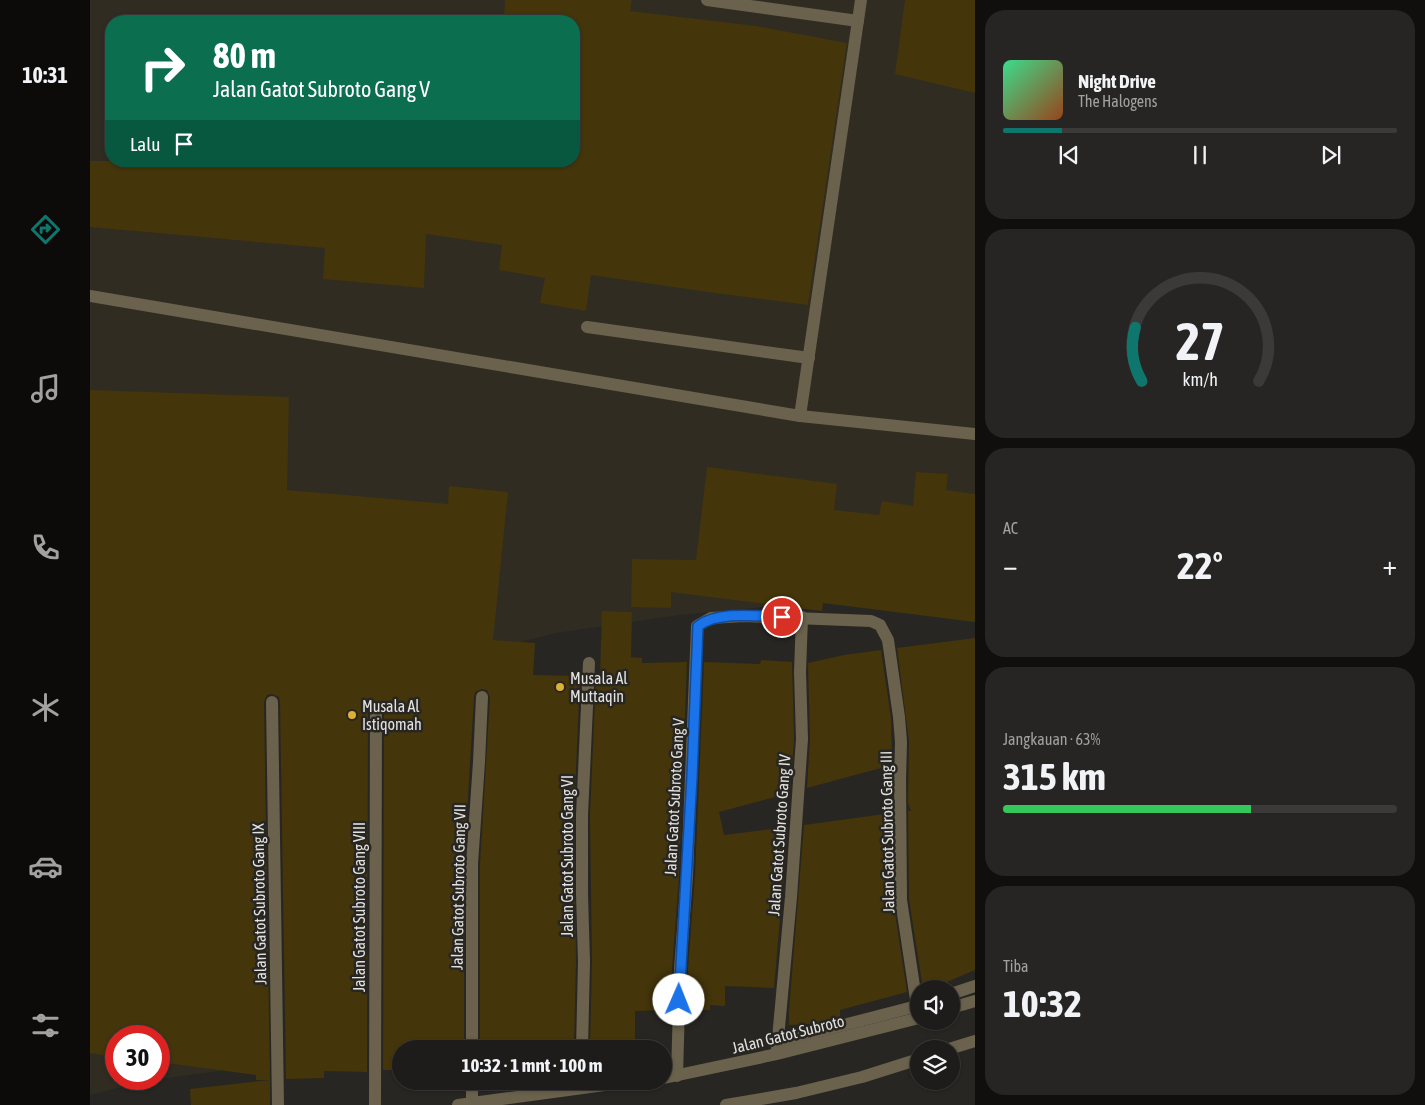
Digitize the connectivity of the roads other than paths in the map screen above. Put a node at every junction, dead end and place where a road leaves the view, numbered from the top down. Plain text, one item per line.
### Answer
1 (707, 0) edge
2 (861, 0) edge
3 (858, 21) junction
4 (90, 296) edge
5 (587, 327) dead end
6 (809, 358) junction
7 (800, 416) junction
8 (975, 434) edge
9 (802, 617) junction
10 (589, 663) dead end
11 (482, 697) dead end
12 (272, 702) dead end
13 (376, 709) dead end
14 (913, 980) edge
15 (975, 986) edge
16 (960, 991) edge
17 (975, 1000) edge
18 (960, 1005) edge
19 (910, 1012) edge
20 (472, 1040) edge
21 (582, 1040) edge
22 (975, 1040) edge
23 (960, 1045) edge
24 (777, 1048) junction
25 (910, 1062) edge
26 (677, 1076) junction
27 (672, 1077) edge
28 (472, 1090) edge
29 (547, 1090) edge
30 (472, 1103) junction
31 (278, 1105) edge
32 (375, 1105) edge
33 (458, 1105) edge
34 (726, 1105) edge

1 - 3 street
2 - 3 street
3 - 6 street
4 - 7 street
5 - 6 street
6 - 7 street
7 - 8 street
9 - 14 street, Jalan Gatot Subroto Gang III
9 - 24 street, Jalan Gatot Subroto Gang IV
9 - 26 street, Jalan Gatot Subroto Gang V
10 - 21 street, Jalan Gatot Subroto Gang VI
11 - 20 street, Jalan Gatot Subroto Gang VII
12 - 31 street, Jalan Gatot Subroto Gang IX
13 - 32 street, Jalan Gatot Subroto Gang VIII
15 - 16 street
17 - 18 street
19 - 24 street, Jalan Gatot Subroto
22 - 23 street
24 - 26 street, Jalan Gatot Subroto
25 - 34 street
26 - 27 street, Jalan Gatot Subroto
28 - 30 street
29 - 30 street
30 - 33 street

